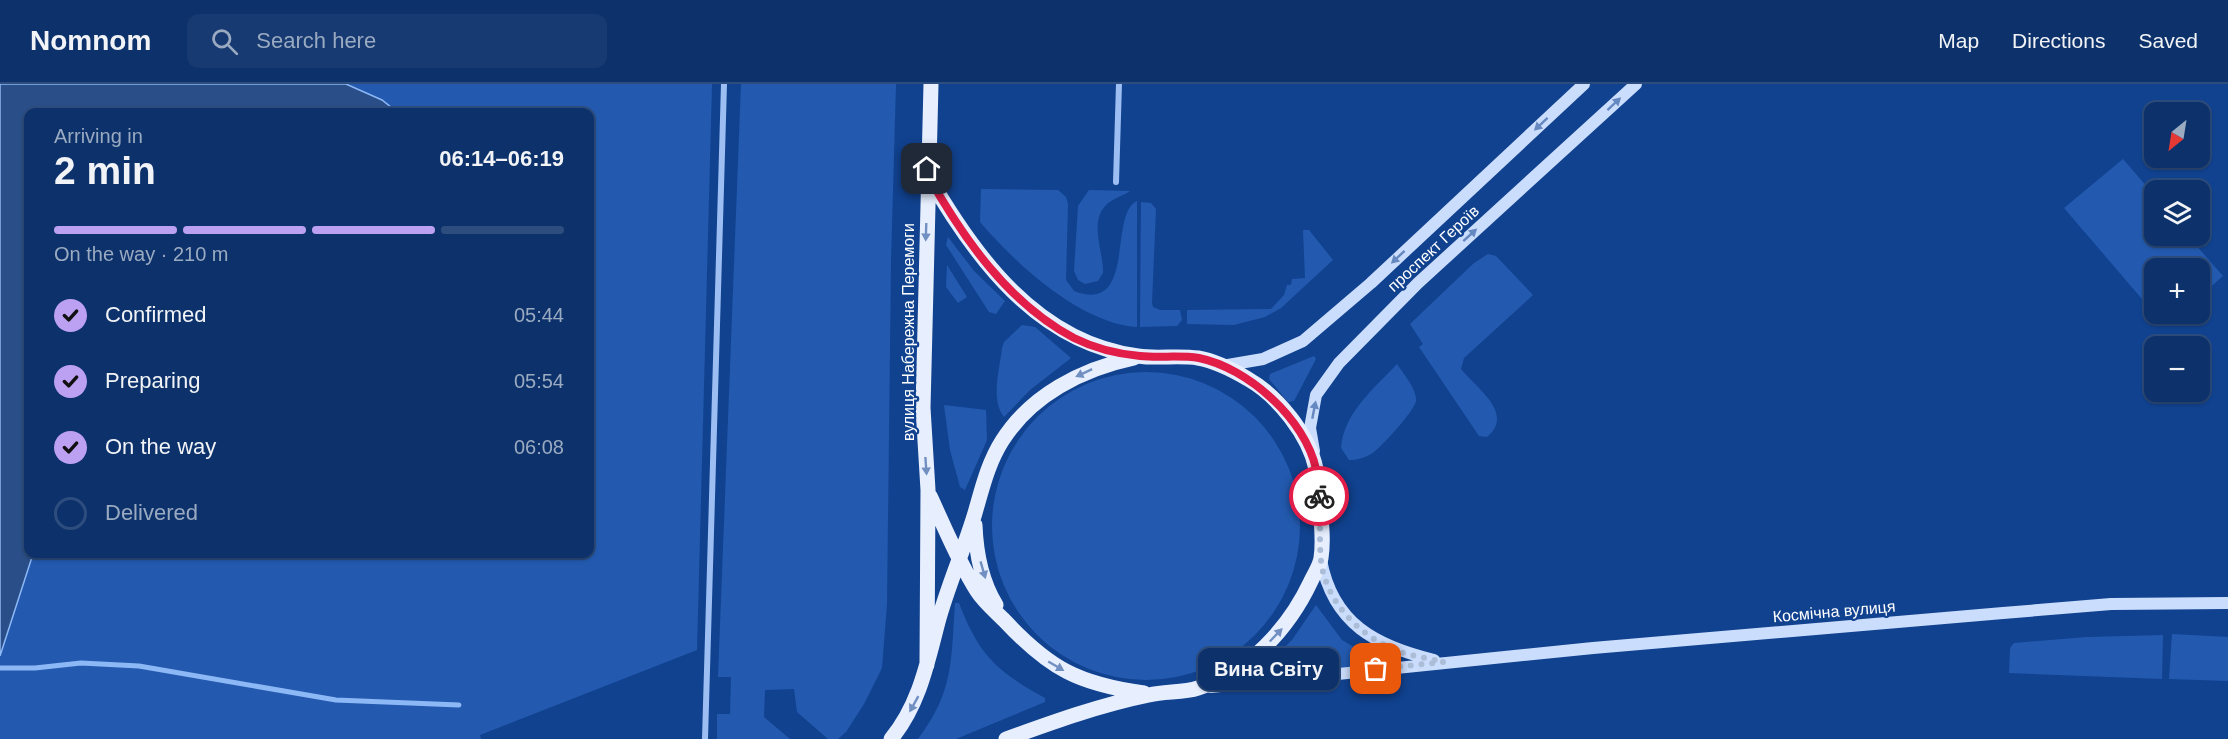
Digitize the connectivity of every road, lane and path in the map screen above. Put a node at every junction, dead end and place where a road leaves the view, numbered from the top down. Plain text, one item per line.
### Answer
1 (724, 84) edge
2 (931, 84) edge
3 (1119, 84) edge
4 (1584, 84) edge
5 (1636, 84) edge
6 (927, 174) junction
7 (1116, 182) dead end
8 (1140, 356) junction
9 (1222, 366) junction
10 (1316, 468) junction
11 (928, 490) junction
12 (975, 513) junction
13 (959, 559) junction
14 (1321, 560) junction
15 (2228, 603) edge
16 (1011, 628) junction
17 (1444, 662) junction
18 (927, 665) junction
19 (1198, 688) junction
20 (1151, 694) junction
21 (705, 739) edge
22 (891, 739) edge
23 (1006, 739) edge

1 - 21 street
2 - 6 main road, вулиця Набережна Перемоги
3 - 7 street
4 -> 9 main road, проспект Героїв
10 -> 5 main road, проспект Героїв
6 - 8 main road, вулиця Набережна Перемоги
6 -> 11 main road, вулиця Набережна Перемоги
8 - 9 main road, вулиця Набережна Перемоги
8 -> 12 main road, вулиця Набережна Перемоги
9 - 10 main road, вулиця Набережна Перемоги
10 - 14 main road, вулиця Набережна Перемоги
11 - 13 main road, вулиця Набережна Перемоги
11 - 18 main road, вулиця Набережна Перемоги
12 - 13 main road, вулиця Набережна Перемоги
12 -> 16 main road, вулиця Набережна Перемоги
13 - 16 main road, вулиця Набережна Перемоги
13 - 18 main road, вулиця Набережна Перемоги
14 - 17 main road, Космічна вулиця
19 -> 14 main road, вулиця Набережна Перемоги
15 - 17 main road, Космічна вулиця
16 -> 20 main road, вулиця Набережна Перемоги
17 - 19 main road, Космічна вулиця
18 -> 22 main road, вулиця Набережна Перемоги
19 - 20 main road, вулиця Набережна Перемоги
20 - 23 main road, вулиця Набережна Перемоги

